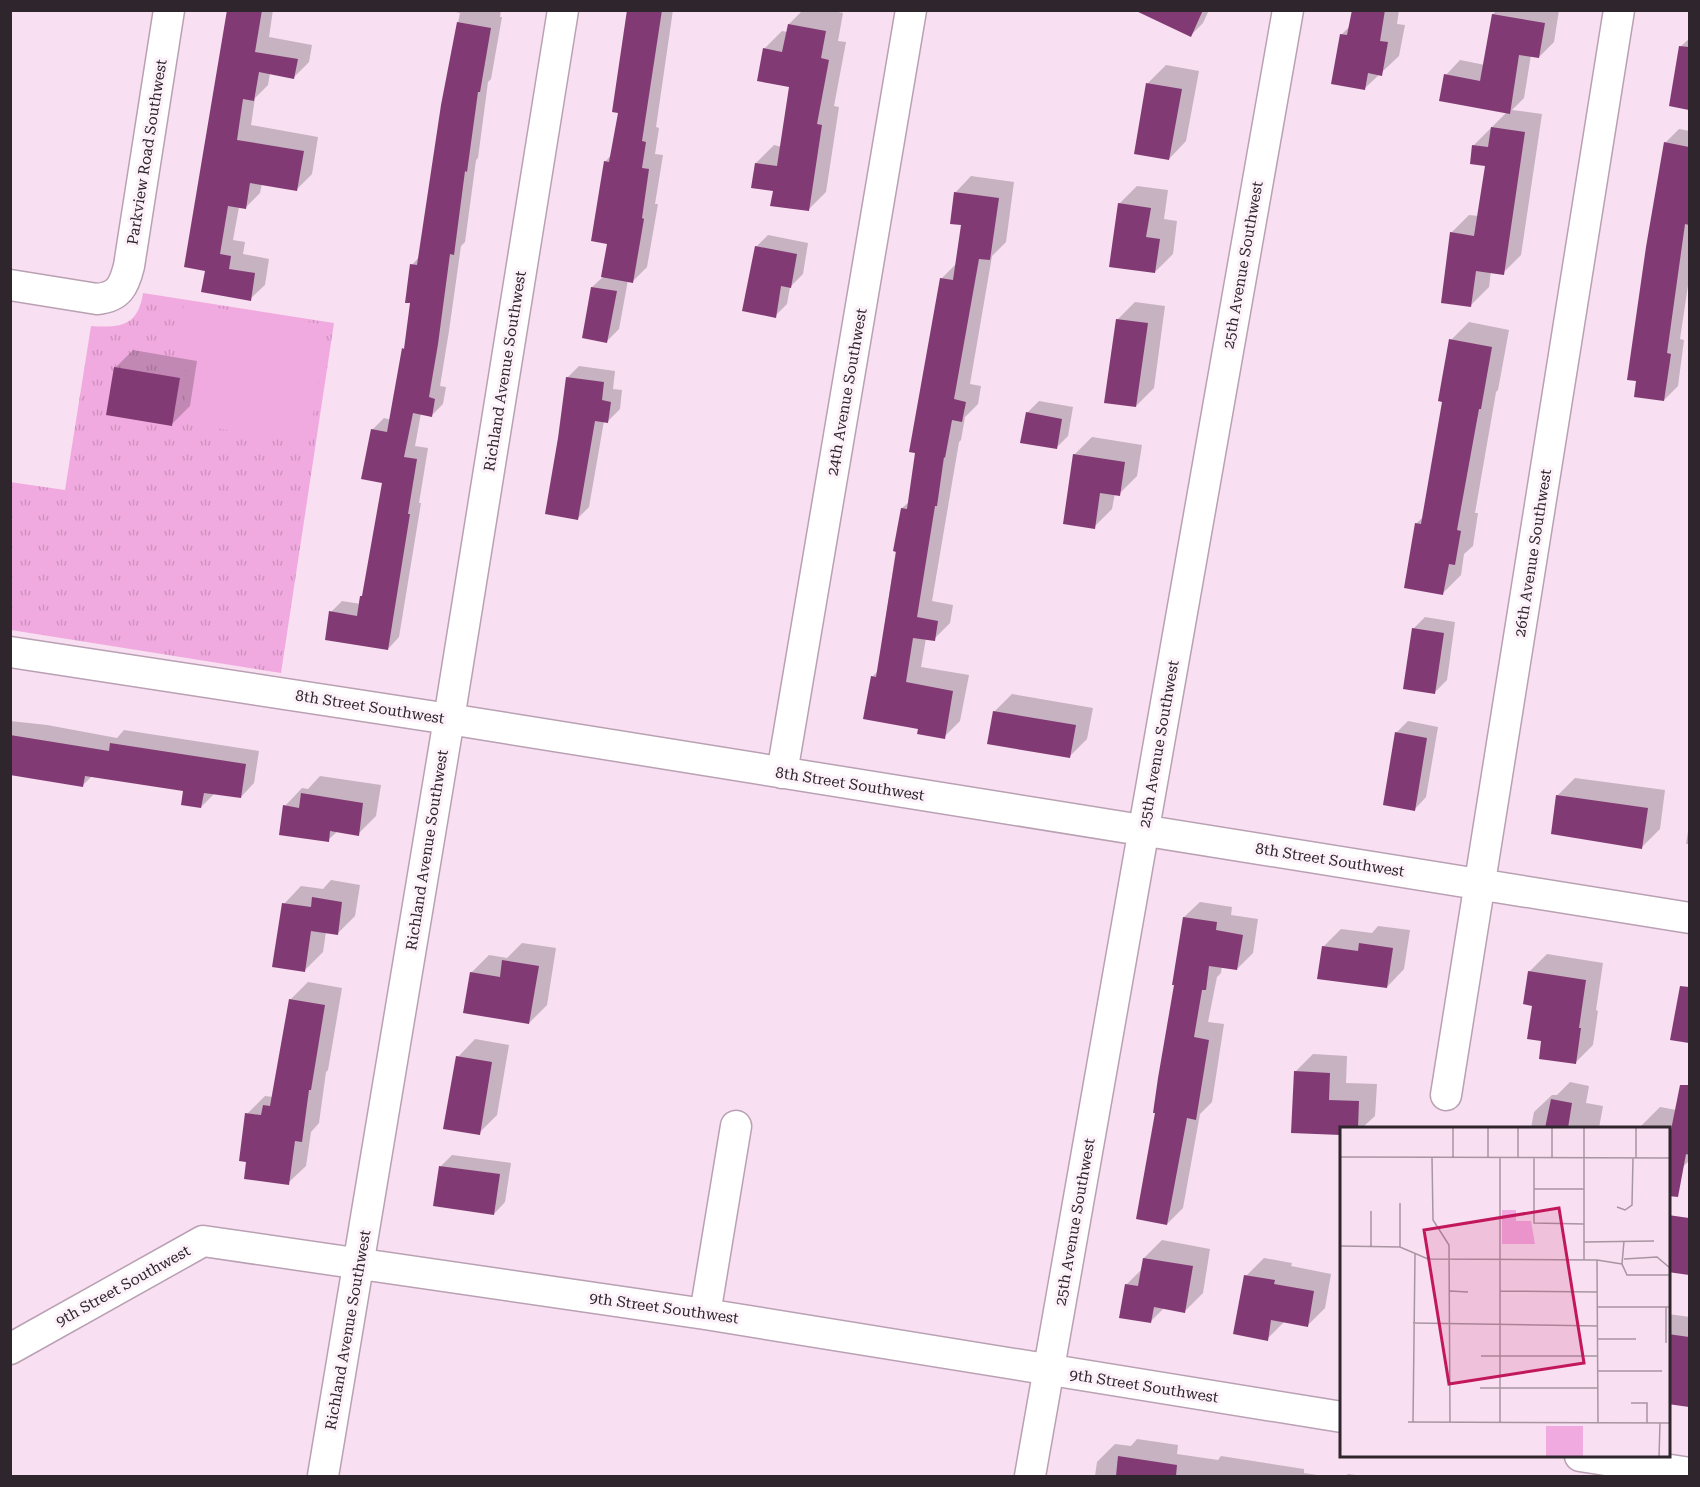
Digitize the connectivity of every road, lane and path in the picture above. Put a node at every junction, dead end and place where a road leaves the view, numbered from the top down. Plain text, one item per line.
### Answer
1 (169, 10) edge
2 (563, 10) edge
3 (911, 10) edge
4 (1287, 10) edge
5 (1619, 10) edge
6 (10, 285) edge
7 (10, 652) edge
8 (448, 719) junction
9 (782, 773) junction
10 (1144, 830) junction
11 (1480, 884) junction
12 (1689, 918) edge
13 (1446, 1095) dead end
14 (736, 1126) dead end
15 (359, 1264) junction
16 (705, 1314) junction
17 (10, 1349) edge
18 (1049, 1371) junction
19 (1340, 1417) edge
20 (1592, 1457) edge
21 (1689, 1473) edge
22 (323, 1476) edge
23 (1030, 1476) edge

1 - 6 street, Parkview Road Southwest
2 - 8 street, Richland Avenue Southwest
3 - 9 street, 24th Avenue Southwest
4 - 10 street, 25th Avenue Southwest
5 - 11 street, 26th Avenue Southwest
7 - 8 street, 8th Street Southwest
8 - 9 street, 8th Street Southwest
8 - 15 street, Richland Avenue Southwest
9 - 10 street, 8th Street Southwest
10 - 11 street, 8th Street Southwest
10 - 18 street, 25th Avenue Southwest
11 - 12 street, 8th Street Southwest
11 - 13 street, 26th Avenue Southwest
14 - 16 street
15 - 16 street, 9th Street Southwest
15 - 17 street, 9th Street Southwest
15 - 22 street, Richland Avenue Southwest
16 - 18 street, 9th Street Southwest
18 - 19 street, 9th Street Southwest
18 - 23 street, 25th Avenue Southwest
20 - 21 street

